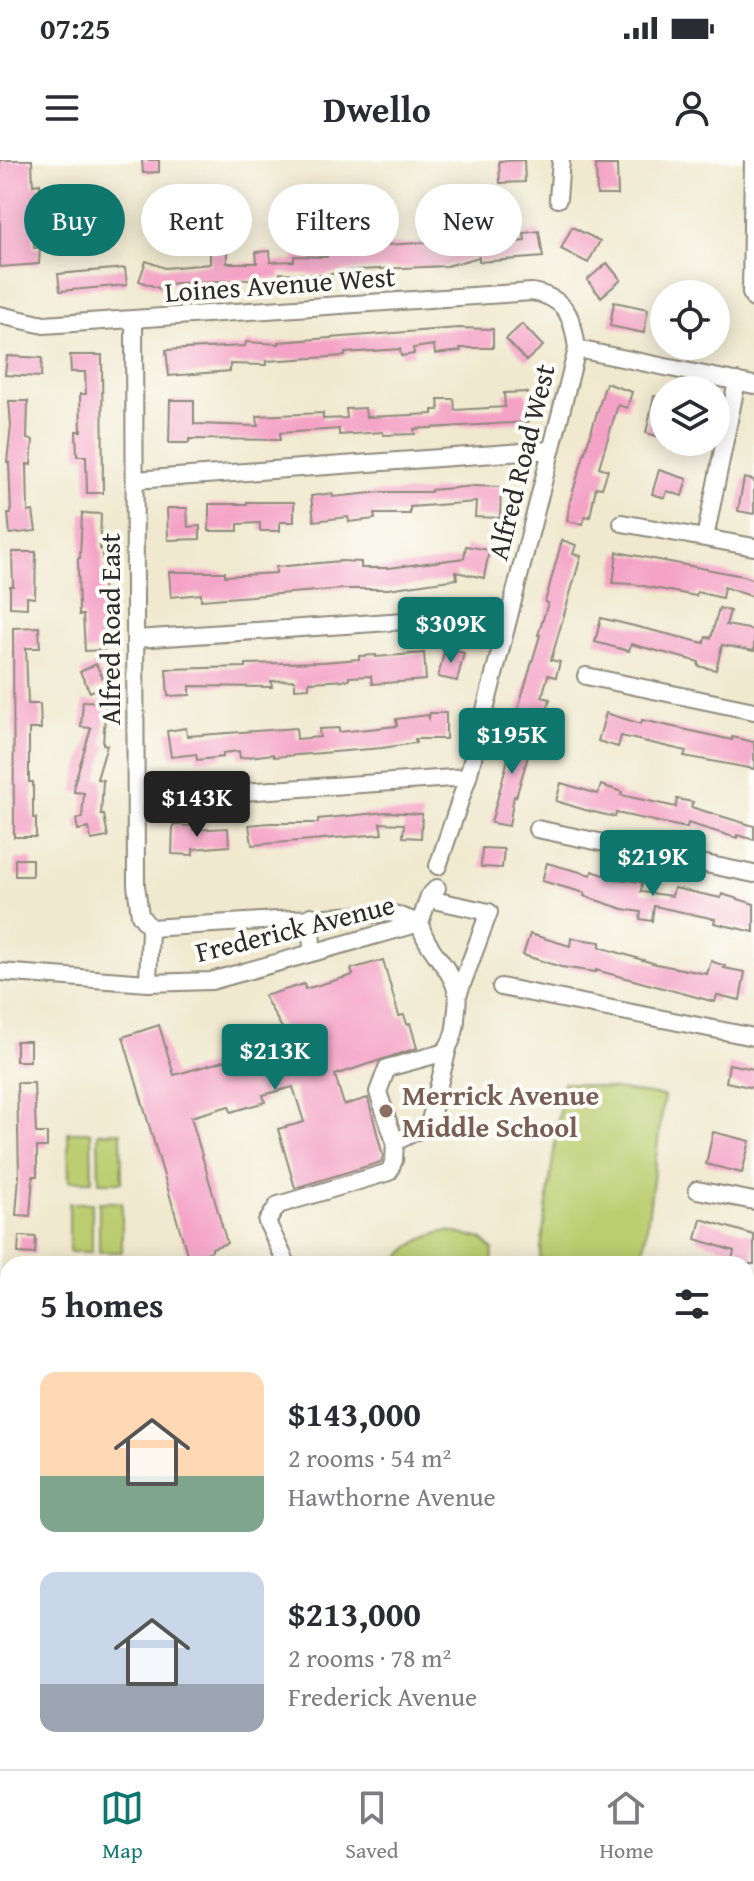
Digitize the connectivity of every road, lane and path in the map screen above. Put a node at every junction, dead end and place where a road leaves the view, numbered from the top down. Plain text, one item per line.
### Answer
1 (561, 160) edge
2 (753, 160) edge
3 (753, 198) edge
4 (558, 199) dead end
5 (753, 277) edge
6 (754, 299) edge
7 (0, 315) edge
8 (134, 320) junction
9 (577, 349) junction
10 (737, 381) junction
11 (754, 385) edge
12 (551, 450) junction
13 (135, 480) junction
14 (622, 523) dead end
15 (705, 538) junction
16 (754, 547) edge
17 (509, 614) junction
18 (136, 639) junction
19 (586, 676) dead end
20 (754, 711) edge
21 (468, 777) junction
22 (137, 799) junction
23 (537, 829) dead end
24 (438, 866) dead end
25 (754, 874) edge
26 (311, 916) junction
27 (420, 923) junction
28 (150, 928) junction
29 (312, 953) junction
30 (0, 972) edge
31 (148, 983) junction
32 (501, 987) dead end
33 (458, 995) junction
34 (754, 1037) edge
35 (448, 1048) junction
36 (395, 1142) junction
37 (697, 1190) dead end
38 (754, 1201) edge
39 (283, 1256) edge

1 - 4 street
2 - 3 street
3 - 5 street
5 - 6 street
7 - 8 street, Loines Avenue West
8 - 9 street, Loines Avenue West
8 - 13 street, Alfred Road East
9 - 10 street
9 - 12 street, Alfred Road West
10 - 11 street
10 - 15 street
12 - 13 street
12 - 17 street, Alfred Road West
13 - 18 street, Alfred Road East
14 - 15 street
15 - 16 street
17 - 18 street
17 - 21 street, Alfred Road West
18 - 22 street, Alfred Road East
19 - 20 street
21 - 22 street
21 - 24 street, Alfred Road West
22 - 28 street, Alfred Road East
23 - 25 street
26 - 27 street
26 - 28 street
26 - 29 street
27 - 29 street, Frederick Avenue
27 - 33 street
27 - 33 street, Frederick Avenue
28 - 31 street, Alfred Road East
29 - 31 street, Frederick Avenue
30 - 31 street, Frederick Avenue
32 - 34 street
33 - 35 street
35 - 36 street
35 - 36 street
36 - 39 street
37 - 38 street

